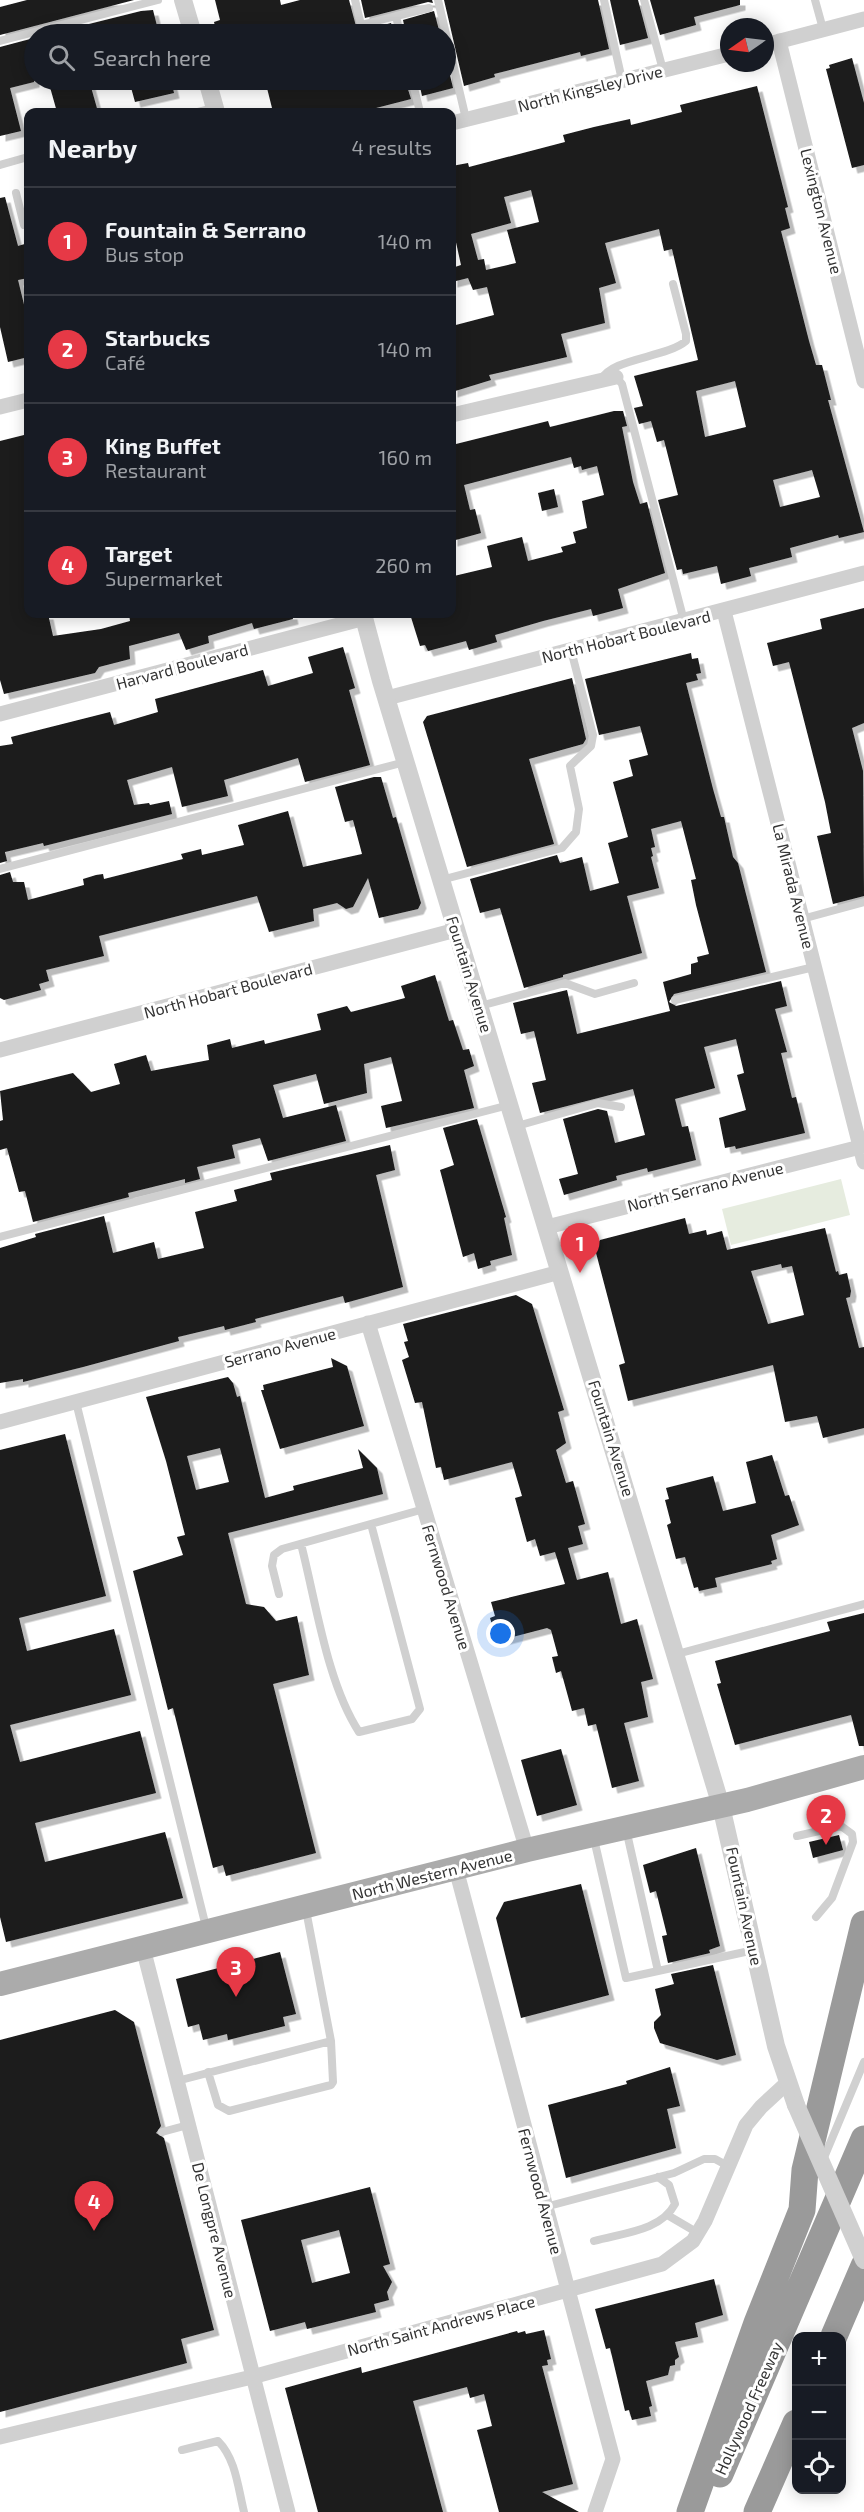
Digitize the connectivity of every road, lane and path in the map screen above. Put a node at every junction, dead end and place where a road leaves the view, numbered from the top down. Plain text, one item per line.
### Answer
1 (158, 0) edge
2 (183, 0) edge
3 (355, 0) edge
4 (438, 0) edge
5 (604, 0) edge
6 (644, 0) edge
7 (815, 0) edge
8 (429, 8) dead end
9 (396, 16) junction
10 (864, 19) edge
11 (66, 24) edge
12 (190, 24) edge
13 (361, 24) edge
14 (365, 24) edge
15 (398, 24) edge
16 (442, 24) edge
17 (823, 29) junction
18 (24, 35) edge
19 (0, 41) edge
20 (774, 42) edge
21 (774, 50) edge
22 (720, 56) edge
23 (663, 70) junction
24 (622, 81) junction
25 (208, 90) edge
26 (414, 90) edge
27 (454, 90) edge
28 (210, 108) edge
29 (419, 108) edge
30 (459, 121) edge
31 (24, 158) edge
32 (0, 165) edge
33 (16, 193) dead end
34 (24, 225) edge
35 (673, 284) dead end
36 (609, 378) junction
37 (864, 381) edge
38 (24, 401) edge
39 (0, 407) edge
40 (456, 414) edge
41 (864, 573) edge
42 (724, 611) junction
43 (357, 618) edge
44 (365, 618) edge
45 (684, 621) junction
46 (571, 650) junction
47 (387, 698) junction
48 (0, 714) edge
49 (406, 762) junction
50 (0, 869) edge
51 (441, 880) junction
52 (864, 902) edge
53 (802, 919) junction
54 (456, 930) junction
55 (814, 967) junction
56 (634, 983) dead end
57 (675, 1000) dead end
58 (480, 1006) junction
59 (0, 1050) edge
60 (510, 1105) junction
61 (621, 1107) dead end
62 (517, 1126) junction
63 (863, 1152) edge
64 (547, 1227) junction
65 (0, 1237) edge
66 (560, 1272) junction
67 (368, 1323) junction
68 (76, 1402) junction
69 (0, 1422) edge
70 (424, 1509) junction
71 (371, 1524) junction
72 (301, 1544) junction
73 (279, 1594) dead end
74 (864, 1604) edge
75 (676, 1654) junction
76 (864, 1767) edge
77 (722, 1806) junction
78 (626, 1827) junction
79 (593, 1835) junction
80 (798, 1836) dead end
81 (527, 1850) junction
82 (456, 1869) junction
83 (305, 1907) junction
84 (816, 1917) dead end
85 (864, 1924) edge
86 (207, 1932) junction
87 (143, 1948) junction
88 (754, 1950) junction
89 (658, 1971) junction
90 (0, 1984) edge
91 (331, 2041) junction
92 (864, 2062) edge
93 (208, 2073) junction
94 (177, 2081) junction
95 (788, 2083) junction
96 (188, 2125) junction
97 (162, 2132) dead end
98 (864, 2139) edge
99 (728, 2166) junction
100 (658, 2177) junction
101 (545, 2207) junction
102 (802, 2210) junction
103 (669, 2216) junction
104 (698, 2234) junction
105 (594, 2241) dead end
106 (864, 2260) edge
107 (864, 2266) edge
108 (568, 2291) junction
109 (836, 2332) edge
110 (252, 2377) junction
111 (792, 2432) edge
112 (0, 2437) edge
113 (182, 2450) dead end
114 (244, 2512) edge
115 (288, 2512) edge
116 (595, 2512) edge
117 (690, 2512) edge
118 (702, 2512) edge
119 (757, 2512) edge

1 - 11 lane
2 - 12 street
3 - 13 lane
4 - 16 lane
5 - 24 lane
6 - 23 lane
7 - 17 lane
8 - 9 lane
9 - 14 lane
9 - 15 lane
10 - 17 street
17 - 20 street
18 - 19 lane
21 - 37 street, Lexington Avenue
22 - 23 street, North Kingsley Drive
23 - 24 street, North Kingsley Drive
24 - 30 street, North Kingsley Drive
25 - 28 street
26 - 29 lane
27 - 30 lane
31 - 32 lane
33 - 34 lane
35 - 36 lane
36 - 40 street
36 - 45 lane
38 - 39 street
41 - 42 street, North Hobart Boulevard
42 - 45 street, North Hobart Boulevard
42 - 53 street, La Mirada Avenue
43 - 48 street, Harvard Boulevard
44 - 47 street, Fountain Avenue
45 - 46 street, North Hobart Boulevard
46 - 47 street, North Hobart Boulevard
46 - 51 lane
47 - 49 street, Fountain Avenue
49 - 50 lane
49 - 51 street, Fountain Avenue
51 - 54 street, Fountain Avenue
52 - 53 lane
53 - 55 street, La Mirada Avenue
54 - 58 street, Fountain Avenue
54 - 59 street, North Hobart Boulevard
55 - 57 lane
55 - 63 street, La Mirada Avenue
56 - 58 lane
58 - 60 street, Fountain Avenue
60 - 62 street, Fountain Avenue
60 - 65 lane
61 - 62 lane
62 - 64 street, Fountain Avenue
63 - 64 street, North Serrano Avenue
64 - 66 street, Fountain Avenue
66 - 67 street, Serrano Avenue
66 - 75 street, Fountain Avenue
67 - 68 street, Serrano Avenue
67 - 70 street, Fernwood Avenue
68 - 69 street, Serrano Avenue
68 - 86 lane
70 - 71 lane
70 - 81 street, Fernwood Avenue
71 - 72 lane
71 - 72 lane
72 - 73 lane
74 - 75 lane
75 - 77 street, Fountain Avenue
76 - 77 main road, North Western Avenue
77 - 78 main road, North Western Avenue
77 - 88 street, Fountain Avenue
78 - 79 main road, North Western Avenue
78 - 89 lane
79 - 81 main road, North Western Avenue
79 - 89 lane
80 - 84 lane
81 - 82 main road, North Western Avenue
82 - 83 main road, North Western Avenue
82 - 101 street, Fernwood Avenue
83 - 86 main road, North Western Avenue
83 - 91 lane
85 - 102 highway
86 - 87 main road, North Western Avenue
87 - 90 main road, North Western Avenue
87 - 94 street, De Longpre Avenue
88 - 89 lane
88 - 95 street, Fountain Avenue
91 - 93 lane
91 - 93 lane
92 - 102 lane
93 - 94 lane
94 - 96 street, De Longpre Avenue
95 - 99 street, North Saint Andrews Place
95 - 106 street, Fountain Avenue, bridge
96 - 97 lane
96 - 110 street, De Longpre Avenue
98 - 118 highway, Hollywood Freeway
99 - 100 lane
99 - 104 street, North Saint Andrews Place
100 - 101 lane
100 - 103 lane
101 - 108 street, Fernwood Avenue
102 - 117 highway
103 - 104 lane
103 - 105 lane
104 - 108 street, North Saint Andrews Place
107 - 109 highway
108 - 110 street, North Saint Andrews Place
108 - 116 street, Fernwood Avenue
110 - 112 street, North Saint Andrews Place
110 - 115 street, De Longpre Avenue
111 - 119 highway
113 - 114 lane

